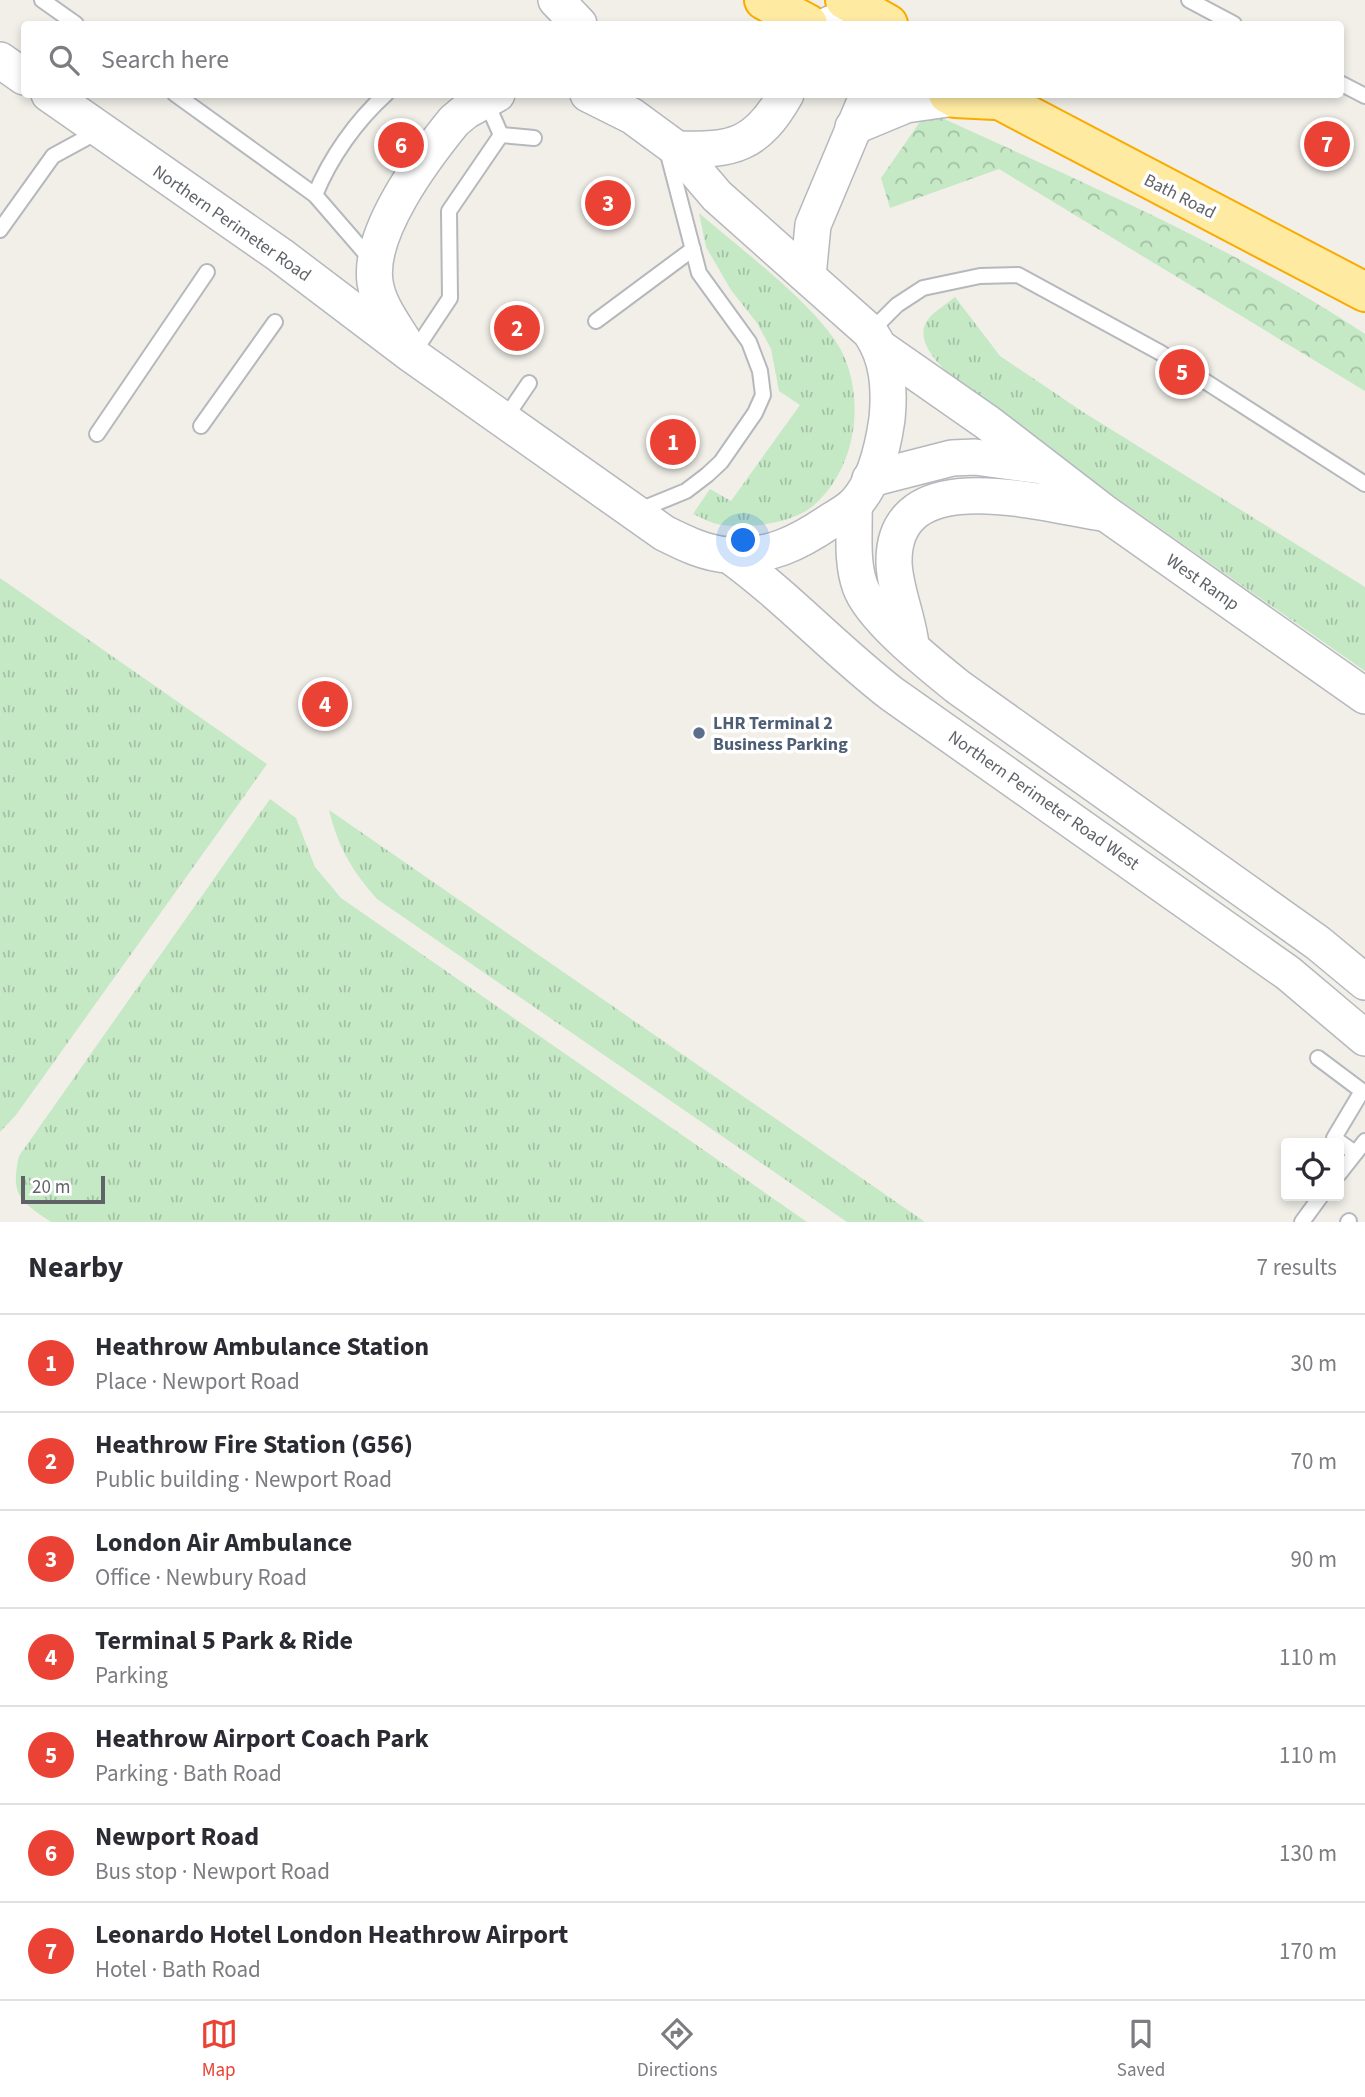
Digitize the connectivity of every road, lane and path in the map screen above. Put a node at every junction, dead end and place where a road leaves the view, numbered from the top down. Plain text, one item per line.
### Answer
1 (42, 0) edge
2 (556, 0) edge
3 (764, 0) edge
4 (1189, 0) edge
5 (72, 21) edge
6 (576, 21) edge
7 (802, 21) edge
8 (1228, 21) edge
9 (0, 60) edge
10 (21, 75) edge
11 (1344, 85) edge
12 (1365, 96) edge
13 (55, 98) edge
14 (181, 98) edge
15 (382, 98) edge
16 (489, 98) edge
17 (491, 98) edge
18 (602, 98) edge
19 (784, 98) edge
20 (866, 98) edge
21 (963, 98) edge
22 (973, 98) edge
23 (627, 105) edge
24 (853, 127) junction
25 (100, 130) junction
26 (501, 135) junction
27 (534, 138) dead end
28 (671, 144) junction
29 (315, 195) junction
30 (0, 230) edge
31 (693, 249) junction
32 (374, 264) junction
33 (207, 272) dead end
34 (808, 275) junction
35 (1365, 292) edge
36 (596, 321) dead end
37 (275, 322) dead end
38 (876, 341) junction
39 (412, 355) junction
40 (529, 383) dead end
41 (504, 421) junction
42 (201, 426) dead end
43 (97, 434) dead end
44 (1041, 466) junction
45 (1365, 484) edge
46 (862, 492) junction
47 (635, 512) junction
48 (1105, 513) junction
49 (729, 555) junction
50 (911, 645) junction
51 (1365, 696) edge
52 (1365, 982) edge
53 (1365, 1038) edge
54 (1318, 1058) dead end
55 (1365, 1141) edge
56 (1355, 1153) junction
57 (1344, 1167) edge
58 (1317, 1201) edge
59 (1302, 1222) edge

1 - 5 lane
2 - 6 street
3 - 7 highway
4 - 8 lane
9 - 10 street
11 - 12 lane
13 - 25 street, Northern Perimeter Road
14 - 29 lane
15 - 29 lane
16 - 32 street
17 - 26 lane
18 - 23 street, West Ramp
19 - 28 street
20 - 24 street
21 - 24 street
22 - 35 highway, Bath Road
23 - 28 street, West Ramp
24 - 34 street
25 - 30 lane
25 - 39 street, Northern Perimeter Road
26 - 27 lane
26 - 39 lane
28 - 31 lane
28 - 34 street, West Ramp
29 - 32 lane
31 - 36 lane
31 - 47 lane
32 - 39 street
33 - 43 lane
34 - 38 street, West Ramp
37 - 42 lane
38 - 44 street, West Ramp
38 - 45 lane
38 - 46 street
39 - 41 street, Northern Perimeter Road
40 - 41 lane
41 - 47 street, Northern Perimeter Road
44 - 46 street, West Ramp
44 - 48 street, West Ramp
46 - 49 street, West Ramp
46 - 50 street
47 - 49 street, Northern Perimeter Road
48 - 50 street
48 - 51 street, West Ramp
49 - 53 street, Northern Perimeter Road West
50 - 52 street
54 - 56 lane
55 - 56 lane
56 - 57 lane
58 - 59 lane

